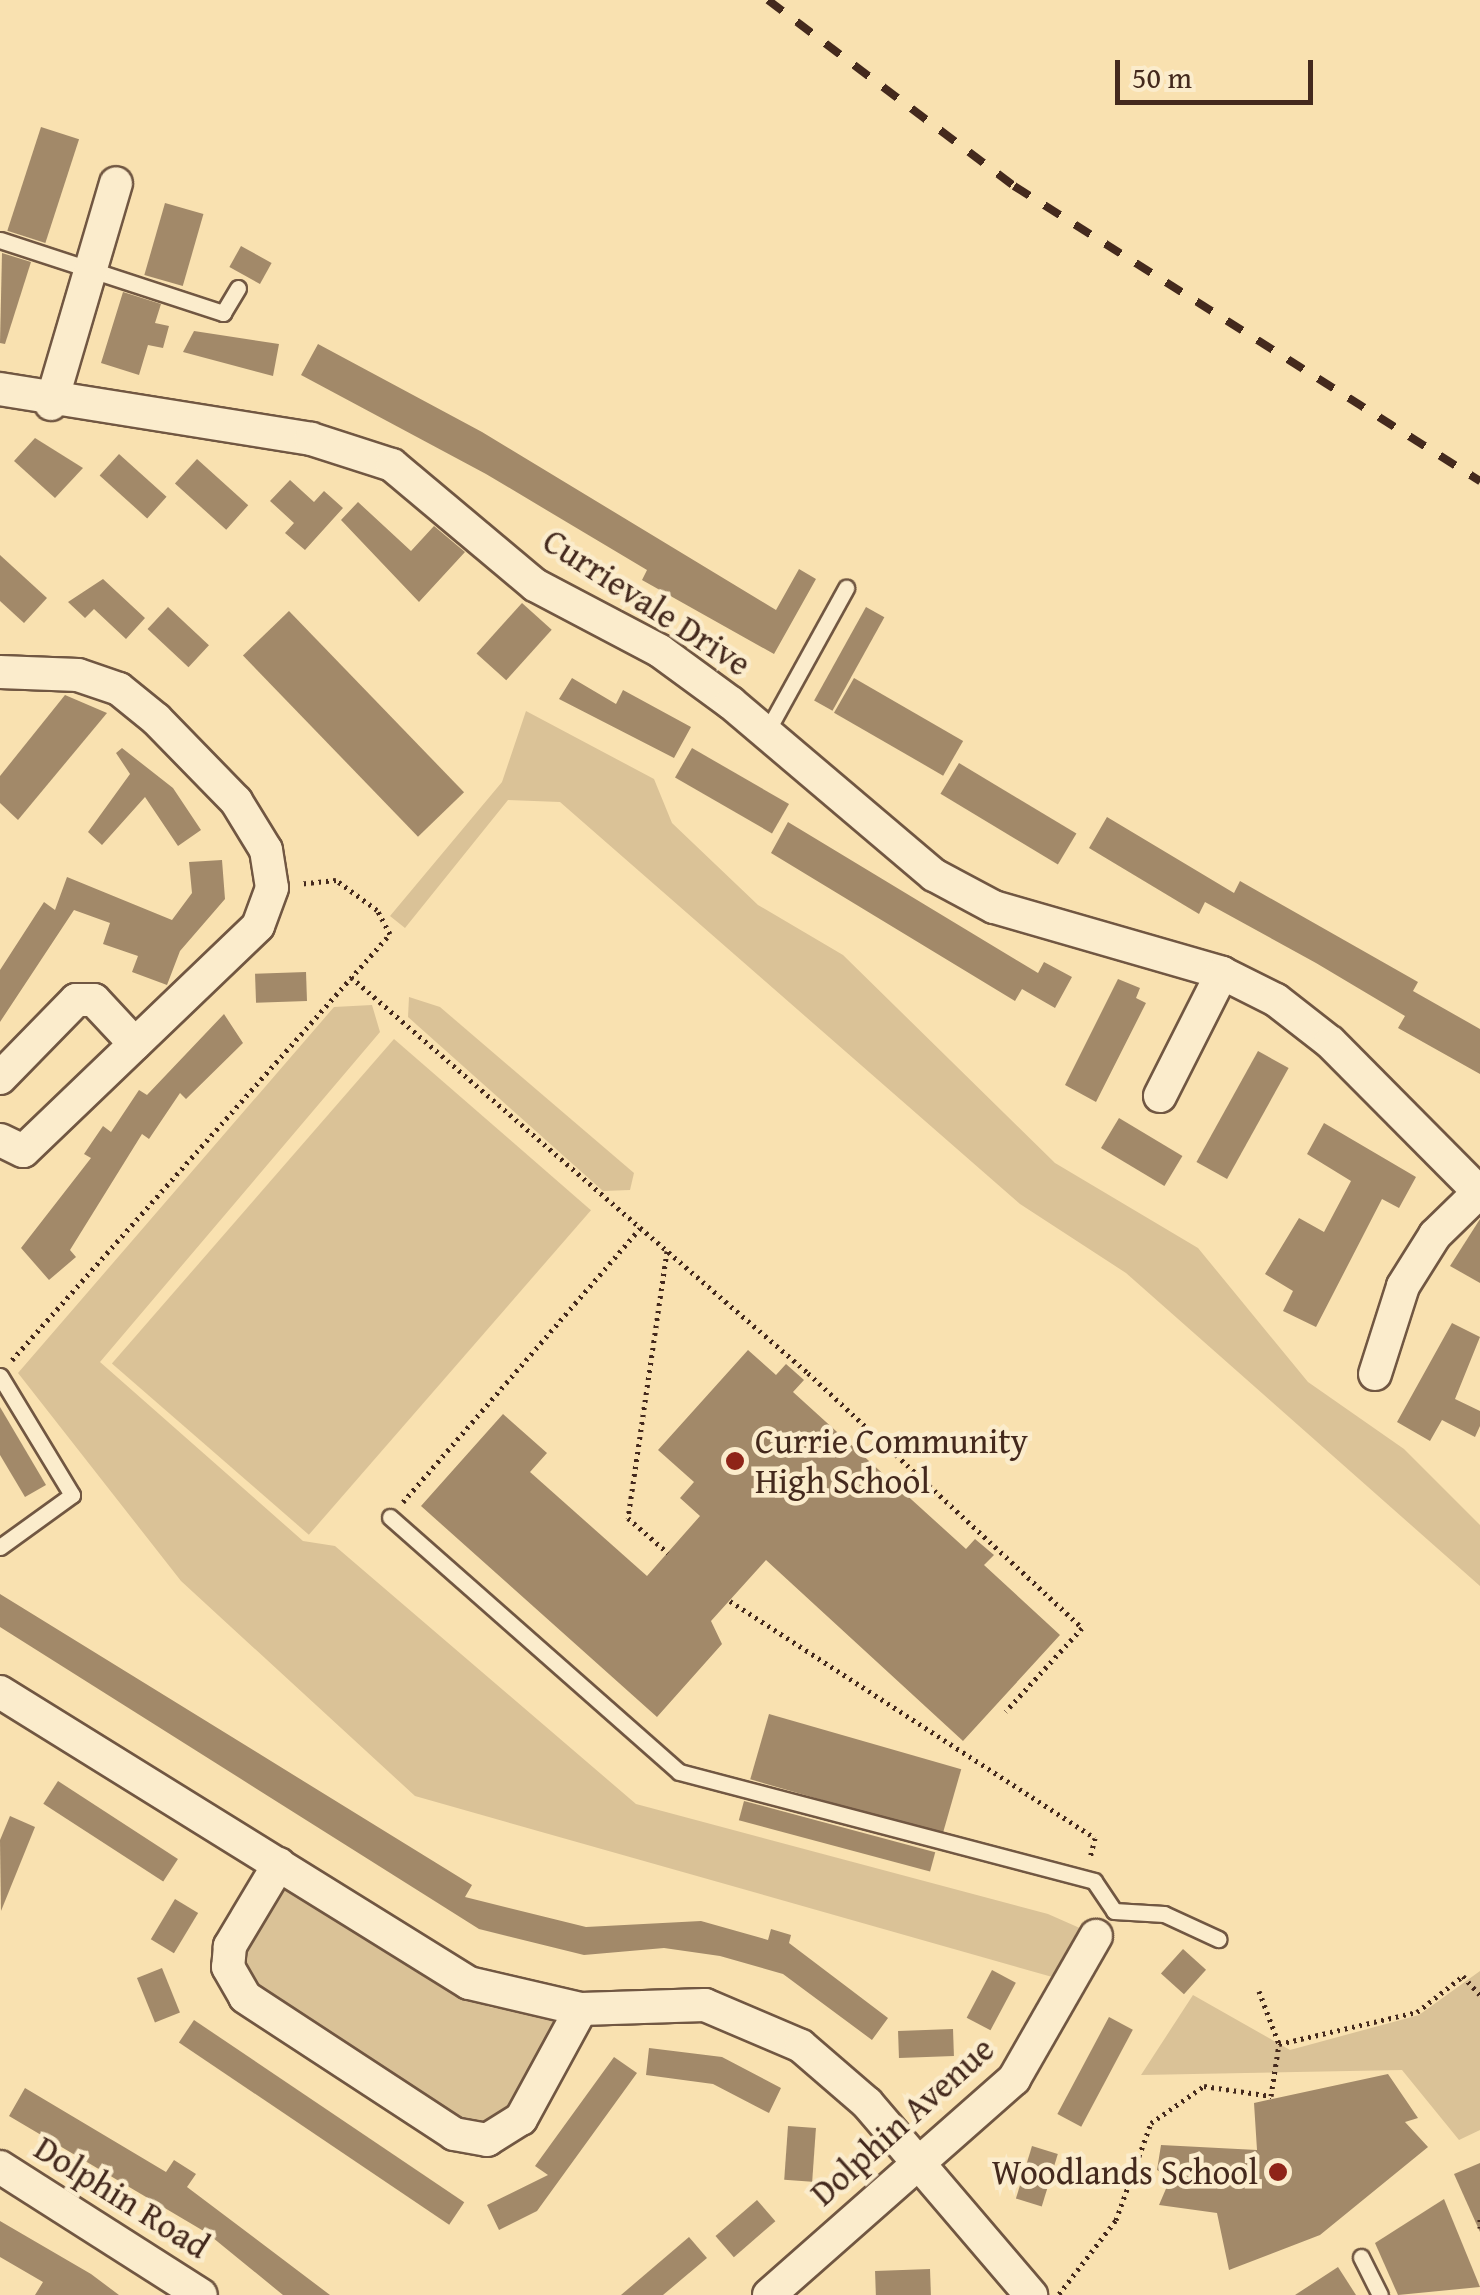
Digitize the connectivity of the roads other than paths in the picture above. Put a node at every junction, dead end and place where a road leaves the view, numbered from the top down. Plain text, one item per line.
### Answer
1 (116, 183) dead end
2 (0, 240) edge
3 (89, 266) junction
4 (238, 288) dead end
5 (0, 389) edge
6 (51, 404) junction
7 (846, 588) dead end
8 (0, 672) edge
9 (766, 732) junction
10 (1222, 972) junction
11 (136, 1044) junction
12 (0, 1078) edge
13 (1160, 1096) dead end
14 (0, 1140) edge
15 (1480, 1193) edge
16 (1375, 1374) dead end
17 (0, 1375) edge
18 (390, 1517) road end
19 (0, 1548) edge
20 (3, 1704) edge
21 (279, 1864) junction
22 (1105, 1924) junction
23 (1218, 1939) dead end
24 (581, 2009) junction
25 (918, 2163) junction
26 (0, 2167) edge
27 (1361, 2257) dead end
28 (201, 2295) edge
29 (770, 2295) edge
30 (1031, 2295) edge
31 (1380, 2295) edge

1 - 3 street
2 - 3 lane
3 - 4 lane
3 - 6 street
5 - 6 street, Currievale Drive
6 - 9 street, Currievale Drive
7 - 9 lane
8 - 11 street
9 - 10 street, Currievale Drive
10 - 13 street
10 - 15 street, Currievale Drive
11 - 12 street
11 - 14 street
15 - 16 street, Currievale Drive
17 - 19 lane
18 - 22 lane
20 - 21 street
21 - 24 street
21 - 24 street
22 - 23 lane
22 - 25 street, Dolphin Avenue
24 - 25 street
25 - 29 street, Dolphin Avenue
25 - 30 street
26 - 28 street, Dolphin Road
27 - 31 lane

